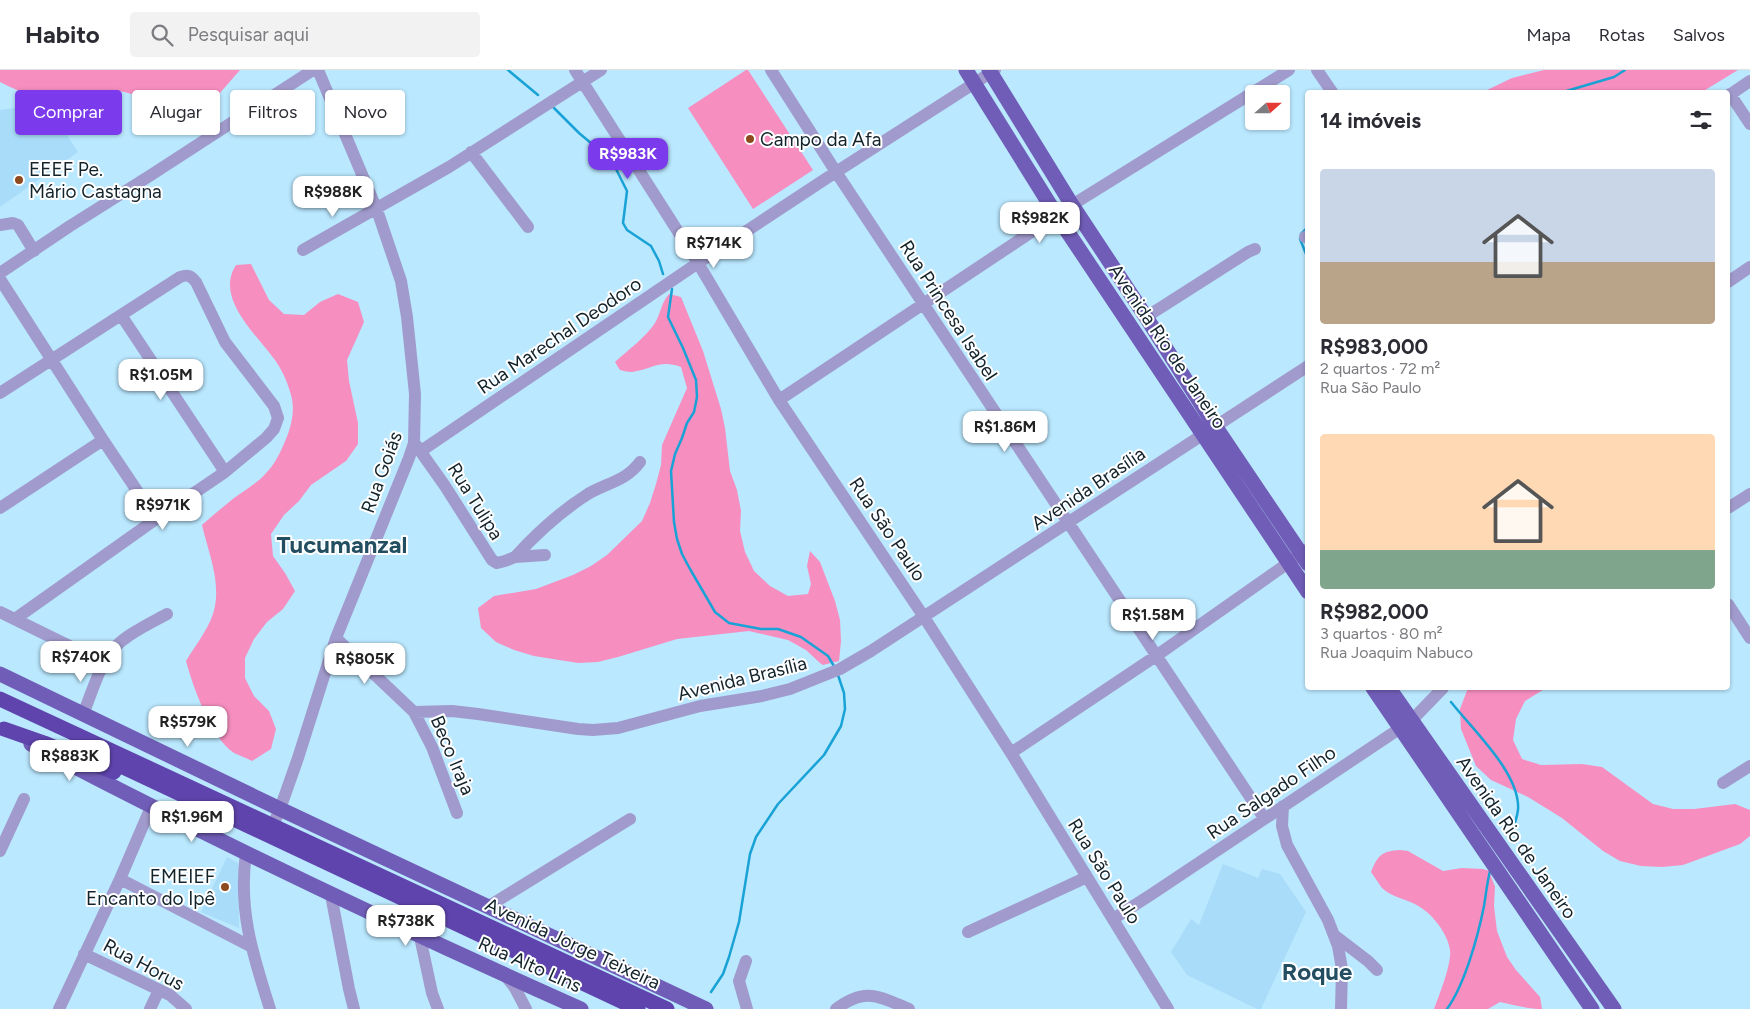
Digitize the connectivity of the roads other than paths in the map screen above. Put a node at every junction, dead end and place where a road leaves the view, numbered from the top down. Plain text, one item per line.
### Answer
1 (313, 70) edge
2 (318, 70) edge
3 (575, 70) edge
4 (601, 70) edge
5 (771, 70) edge
6 (966, 70) edge
7 (1289, 70) edge
8 (1317, 70) edge
9 (991, 71) edge
10 (1750, 81) edge
11 (582, 82) junction
12 (974, 83) junction
13 (1331, 90) edge
14 (1730, 94) edge
15 (1730, 96) edge
16 (1750, 124) edge
17 (471, 152) junction
18 (836, 172) junction
19 (1072, 205) junction
20 (377, 210) junction
21 (1057, 216) junction
22 (0, 225) edge
23 (528, 227) dead end
24 (1255, 249) dead end
25 (303, 250) dead end
26 (34, 251) junction
27 (698, 263) junction
28 (1750, 268) edge
29 (0, 273) edge
30 (0, 279) edge
31 (1730, 281) edge
32 (923, 304) junction
33 (121, 315) junction
34 (1146, 316) junction
35 (52, 359) junction
36 (1305, 368) edge
37 (0, 393) edge
38 (779, 400) junction
39 (1208, 430) junction
40 (103, 440) junction
41 (418, 447) junction
42 (640, 462) dead end
43 (225, 472) junction
44 (1750, 494) edge
45 (1730, 507) edge
46 (0, 508) edge
47 (156, 519) junction
48 (1068, 524) junction
49 (544, 555) dead end
50 (514, 556) junction
51 (1305, 556) edge
52 (1287, 562) junction
53 (1305, 588) edge
54 (1730, 607) edge
55 (0, 612) edge
56 (167, 614) dead end
57 (924, 617) junction
58 (16, 619) junction
59 (336, 638) junction
60 (1750, 638) edge
61 (1156, 656) junction
62 (104, 663) junction
63 (0, 674) edge
64 (0, 687) edge
65 (1375, 690) edge
66 (1390, 690) edge
67 (1441, 690) edge
68 (0, 699) edge
69 (0, 710) edge
70 (414, 712) junction
71 (33, 714) junction
72 (83, 714) junction
73 (1406, 724) junction
74 (2, 728) edge
75 (1011, 753) junction
76 (1750, 766) edge
77 (146, 779) junction
78 (1723, 783) dead end
79 (24, 799) dead end
80 (1283, 806) junction
81 (151, 807) junction
82 (280, 809) junction
83 (457, 812) dead end
84 (1264, 818) junction
85 (630, 819) dead end
86 (273, 825) junction
87 (0, 851) edge
88 (246, 853) junction
89 (1087, 877) junction
90 (120, 879) junction
91 (331, 895) junction
92 (489, 906) junction
93 (1113, 918) junction
94 (968, 932) dead end
95 (1334, 935) junction
96 (420, 937) junction
97 (250, 946) junction
98 (84, 954) junction
99 (746, 961) dead end
100 (1377, 970) dead end
101 (504, 974) junction
102 (159, 990) junction
103 (59, 1009) edge
104 (150, 1009) edge
105 (186, 1009) edge
106 (270, 1009) edge
107 (354, 1009) edge
108 (438, 1009) edge
109 (526, 1009) edge
110 (581, 1009) edge
111 (638, 1009) edge
112 (667, 1009) edge
113 (706, 1009) edge
114 (747, 1009) edge
115 (836, 1009) edge
116 (909, 1009) edge
117 (1168, 1009) edge
118 (1341, 1009) edge
119 (1592, 1009) edge
120 (1614, 1009) edge

1 - 26 street
2 - 20 street, Rua Goiás
3 - 11 street, Rua São Paulo
4 - 11 street
5 - 18 street, Rua Princesa Isabel
6 - 12 main road, Avenida Rio de Janeiro
7 - 19 street
8 - 13 street
9 - 12 street, Rua Marechal Deodoro
9 - 19 main road, Avenida Rio de Janeiro
10 - 14 street
11 - 17 street
11 - 27 street, Rua São Paulo
12 - 18 street, Rua Marechal Deodoro
12 - 21 main road, Avenida Rio de Janeiro
15 - 16 street
17 - 20 street
17 - 23 street
18 - 27 street, Rua Marechal Deodoro
18 - 32 street, Rua Princesa Isabel
19 - 21 street
19 - 34 main road, Avenida Rio de Janeiro
20 - 25 street
20 - 41 street, Rua Goiás
21 - 32 street
21 - 39 main road, Avenida Rio de Janeiro
22 - 26 street
24 - 34 street
26 - 29 street
27 - 38 street, Rua São Paulo
27 - 41 street, Rua Marechal Deodoro
28 - 31 street
30 - 35 street
32 - 38 street
32 - 48 street, Rua Princesa Isabel
33 - 35 street
33 - 43 street
33 - 43 street
34 - 39 main road, Avenida Rio de Janeiro
35 - 37 street
35 - 40 street
36 - 39 street, Avenida Brasília
38 - 57 street, Rua São Paulo
39 - 48 street, Avenida Brasília
39 - 51 main road, Avenida Rio de Janeiro
39 - 52 main road, Avenida Rio de Janeiro
40 - 46 street
40 - 47 street
41 - 50 street, Rua Tulipa
41 - 59 street, Rua Goiás
42 - 50 street
43 - 47 street
44 - 45 street
47 - 58 street
48 - 57 street, Avenida Brasília
48 - 61 street, Rua Princesa Isabel
49 - 50 street, Rua Tulipa
51 - 52 street
52 - 53 main road, Avenida Rio de Janeiro
52 - 61 street
54 - 60 street
55 - 58 street
56 - 62 street
57 - 70 street, Avenida Brasília
57 - 75 street, Rua São Paulo
58 - 62 street
59 - 70 street
59 - 82 street, Rua Goiás
61 - 75 street
61 - 84 street, Rua Princesa Isabel
62 - 72 street
63 - 72 main road
64 - 71 highway
65 - 73 main road, Avenida Rio de Janeiro
66 - 73 main road, Avenida Rio de Janeiro
67 - 73 street, Rua Salgado Filho
68 - 71 highway, Avenida Jorge Teixeira
69 - 77 highway, Avenida Jorge Teixeira
70 - 83 street, Beco Iraja
71 - 86 highway, Avenida Jorge Teixeira
72 - 82 main road
73 - 80 street, Rua Salgado Filho
73 - 119 main road, Avenida Rio de Janeiro
73 - 120 main road, Avenida Rio de Janeiro
74 - 77 highway
74 - 81 main road, Rua Alto Lins
75 - 89 street, Rua São Paulo
76 - 78 street
77 - 111 highway, Avenida Jorge Teixeira
79 - 87 street
80 - 84 street, Rua Salgado Filho
80 - 95 street
81 - 88 main road, Rua Alto Lins
81 - 90 street
82 - 86 street, Rua Goiás
82 - 92 main road
84 - 93 street, Rua Salgado Filho
85 - 92 street
86 - 112 highway, Avenida Jorge Teixeira
88 - 91 main road, Rua Alto Lins
88 - 97 street
89 - 93 street, Rua São Paulo
89 - 94 street
90 - 97 street
90 - 98 street
91 - 96 main road, Rua Alto Lins
91 - 107 street
92 - 113 main road
93 - 117 street, Rua São Paulo
95 - 100 street
95 - 118 street
96 - 101 main road, Rua Alto Lins
96 - 108 street
97 - 106 street
98 - 102 street, Rua Horus
98 - 103 street
99 - 114 street
101 - 109 street
101 - 110 main road, Rua Alto Lins
102 - 104 street
102 - 105 street, Rua Horus
115 - 116 street

